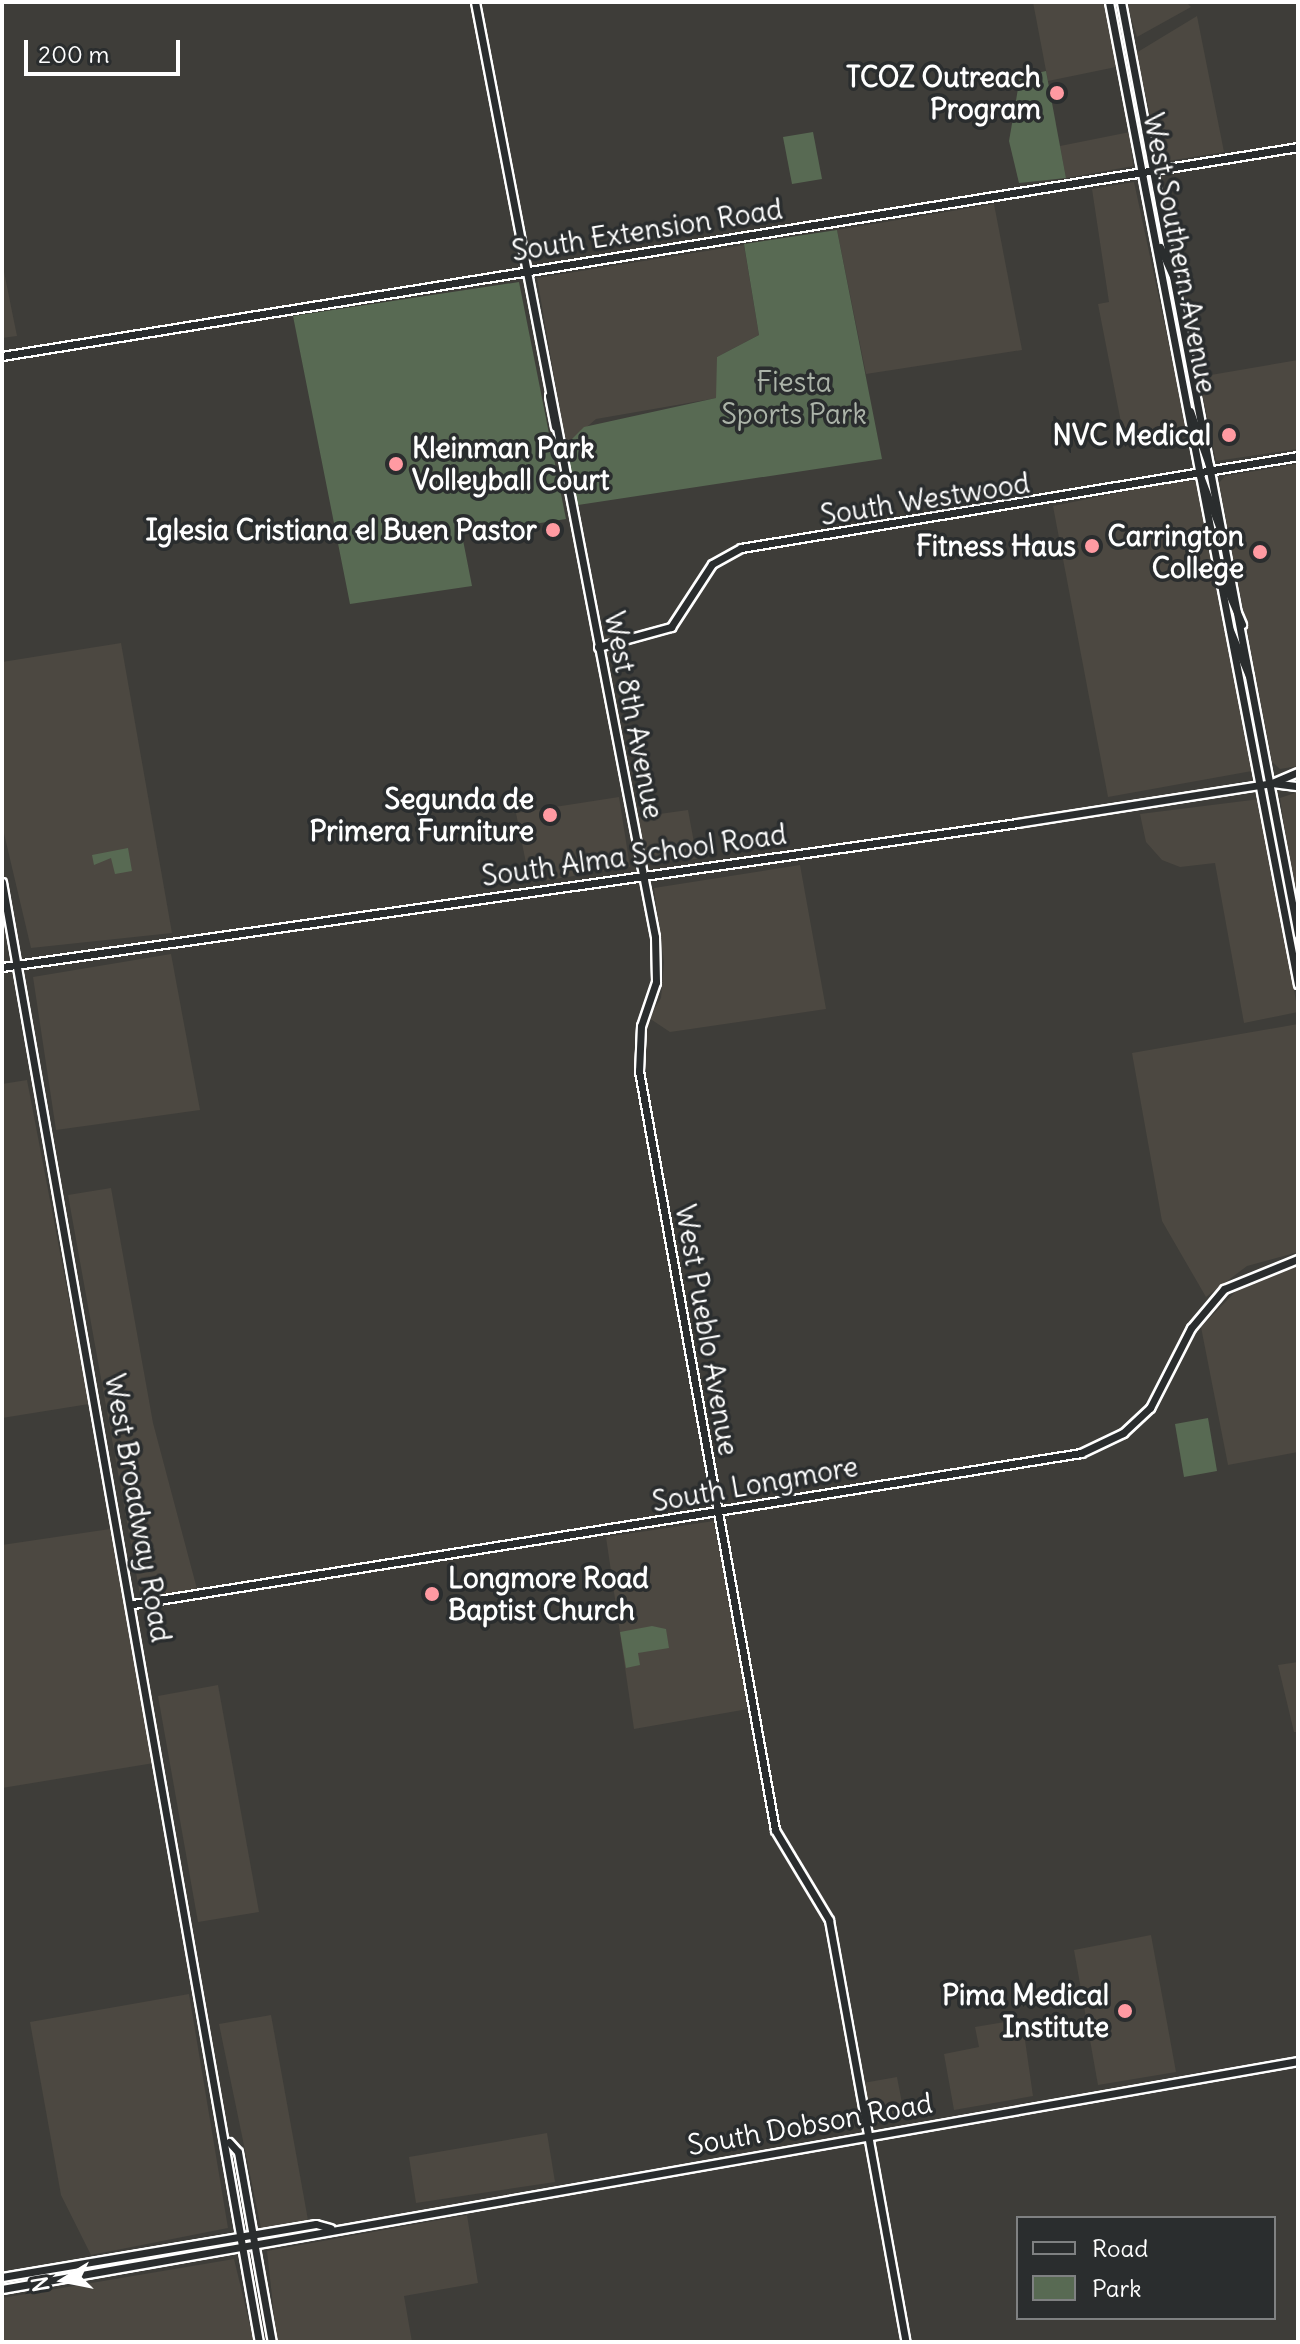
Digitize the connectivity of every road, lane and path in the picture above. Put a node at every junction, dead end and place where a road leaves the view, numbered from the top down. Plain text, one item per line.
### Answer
1 (475, 2) edge
2 (1109, 2) edge
3 (1121, 2) edge
4 (1298, 147) edge
5 (1154, 171) junction
6 (1142, 173) junction
7 (1153, 232) junction
8 (527, 271) junction
9 (1174, 278) junction
10 (1189, 354) junction
11 (2, 356) edge
12 (1177, 357) junction
13 (1186, 404) junction
14 (1298, 456) edge
15 (1211, 471) junction
16 (1199, 473) junction
17 (1224, 534) junction
18 (1218, 569) junction
19 (1242, 624) junction
20 (1230, 630) junction
21 (598, 647) junction
22 (1254, 685) junction
23 (1298, 772) edge
24 (1272, 783) junction
25 (1260, 785) junction
26 (1298, 786) edge
27 (643, 877) junction
28 (2, 882) edge
29 (1298, 934) edge
30 (18, 965) junction
31 (2, 967) edge
32 (1298, 984) edge
33 (646, 1012) joint
34 (1298, 1259) edge
35 (718, 1514) junction
36 (133, 1604) junction
37 (1298, 2061) edge
38 (869, 2135) junction
39 (229, 2142) junction
40 (330, 2228) junction
41 (253, 2235) junction
42 (239, 2237) junction
43 (255, 2247) junction
44 (242, 2250) junction
45 (2, 2277) edge
46 (2, 2289) edge
47 (259, 2342) edge
48 (272, 2342) edge
49 (906, 2342) edge

1 - 8 main road, West 8th Avenue
2 - 6 main road, West Southern Avenue
3 - 5 main road, West Southern Avenue
4 - 5 main road, South Extension Road
5 - 6 main road, South Extension Road
5 - 9 main road, West Southern Avenue
6 - 7 main road, West Southern Avenue
6 - 8 main road, South Extension Road
7 - 9 main road
7 - 12 main road, West Southern Avenue
8 - 11 main road, South Extension Road
8 - 21 main road, West 8th Avenue
9 - 10 main road, West Southern Avenue
10 - 12 main road
10 - 15 main road, West Southern Avenue
12 - 13 main road, West Southern Avenue
13 - 15 main road
13 - 16 main road, West Southern Avenue
14 - 15 main road, South Westwood
15 - 16 main road, South Westwood
15 - 17 main road, West Southern Avenue
16 - 17 main road
16 - 18 main road, West Southern Avenue
16 - 21 main road, South Westwood
17 - 19 main road, West Southern Avenue
18 - 19 main road
18 - 20 main road, West Southern Avenue
19 - 22 main road, West Southern Avenue
20 - 22 main road
20 - 25 main road, West Southern Avenue
21 - 27 main road, West 8th Avenue
22 - 24 main road, West Southern Avenue
23 - 24 main road, South Alma School Road
24 - 25 main road, South Alma School Road
24 - 26 main road, South Alma School Road
24 - 29 main road, West Southern Avenue
25 - 27 main road, South Alma School Road
25 - 32 main road, West Southern Avenue
27 - 30 main road, South Alma School Road
27 - 33 main road, West 8th Avenue
28 - 30 main road, West Broadway Road
30 - 31 main road, South Alma School Road
30 - 36 main road, West Broadway Road
33 - 35 main road, West Pueblo Avenue
34 - 35 main road, South Longmore
35 - 36 main road, South Longmore
35 - 38 main road, West Pueblo Avenue
36 - 39 main road, West Broadway Road
37 - 38 main road, South Dobson Road
38 - 40 main road, South Dobson Road
38 - 49 main road
39 - 41 main road, West Broadway Road
39 - 42 main road, West Broadway Road
40 - 41 main road, South Dobson Road
40 - 43 main road, South Dobson Road
41 - 42 main road, South Dobson Road
41 - 43 main road, West Broadway Road
42 - 44 main road, West Broadway Road
42 - 45 main road, South Dobson Road
43 - 44 main road, South Dobson Road
43 - 48 main road, West Broadway Road
44 - 46 main road, South Dobson Road
44 - 47 main road, West Broadway Road

